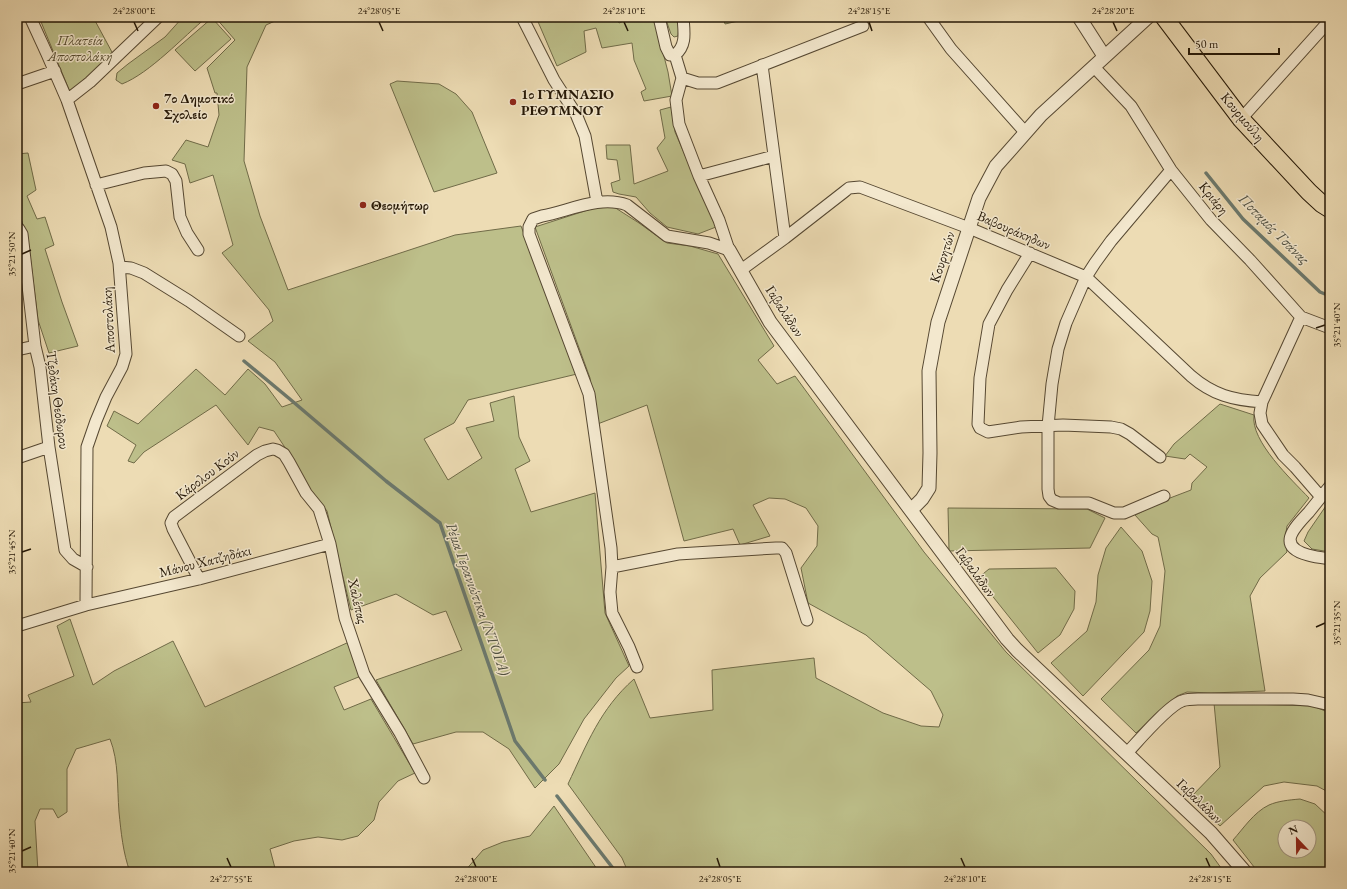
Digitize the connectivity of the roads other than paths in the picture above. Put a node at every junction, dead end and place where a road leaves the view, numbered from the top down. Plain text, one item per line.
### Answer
1 (30, 17) edge
2 (158, 17) edge
3 (522, 17) edge
4 (658, 17) edge
5 (683, 17) edge
6 (928, 17) edge
7 (1079, 17) edge
8 (1148, 17) edge
9 (1164, 17) edge
10 (1330, 20) edge
11 (863, 26) dead end
12 (676, 56) junction
13 (1104, 56) junction
14 (762, 65) junction
15 (1094, 67) junction
16 (55, 71) junction
17 (682, 78) junction
18 (17, 84) edge
19 (67, 100) junction
20 (1241, 119) junction
21 (1025, 132) junction
22 (774, 156) junction
23 (1171, 170) junction
24 (699, 176) junction
25 (96, 185) junction
26 (597, 202) junction
27 (1330, 209) edge
28 (17, 228) edge
29 (969, 228) junction
30 (785, 238) junction
31 (198, 250) dead end
32 (729, 250) junction
33 (1030, 253) junction
34 (120, 267) junction
35 (741, 270) junction
36 (1086, 277) junction
37 (1301, 317) junction
38 (1330, 328) edge
39 (239, 336) dead end
40 (36, 346) junction
41 (17, 350) edge
42 (1262, 402) junction
43 (1048, 426) junction
44 (49, 447) junction
45 (257, 456) joint
46 (1160, 457) dead end
47 (17, 458) edge
48 (1330, 486) edge
49 (1164, 496) dead end
50 (1320, 497) junction
51 (911, 510) junction
52 (330, 544) junction
53 (1330, 559) edge
54 (87, 567) junction
55 (612, 567) junction
56 (199, 579) junction
57 (86, 606) junction
58 (807, 620) dead end
59 (17, 626) edge
60 (637, 667) dead end
61 (1330, 705) edge
62 (1127, 753) junction
63 (424, 778) dead end
64 (1245, 872) edge

1 - 16 street, Αποστολάκη
2 - 19 street
3 - 26 street
4 - 12 street
5 - 12 street
6 - 21 street
7 - 13 street
8 - 13 street, Κουρητών
9 - 20 main road, Κουρμούλη
10 - 20 street
11 - 14 street
12 - 17 street
13 - 15 street, Κουρητών
14 - 17 street
14 - 22 street
15 - 21 street, Κουρητών
15 - 23 street, Κριάρη
16 - 18 street
16 - 19 street, Αποστολάκη
17 - 24 street
19 - 25 street, Αποστολάκη
20 - 27 main road, Κουρμούλη
21 - 29 street, Κουρητών
22 - 24 street
22 - 30 street
23 - 36 street
23 - 37 street, Κριάρη
24 - 32 street
25 - 31 street
25 - 34 street, Αποστολάκη
26 - 32 street
26 - 55 street
28 - 40 street, Τζεδάκη Θεόδωρου
29 - 30 street, Βαβουράκηδων
29 - 33 street, Βαβουράκηδων
29 - 51 street, Κουρητών
30 - 35 street, Βαβουράκηδων
32 - 35 street, Γαβαλάδων
33 - 36 street, Βαβουράκηδων
33 - 43 street
34 - 39 street
34 - 54 street, Αποστολάκη
35 - 51 street, Γαβαλάδων
36 - 42 street, Βαβουράκηδων
36 - 43 street
37 - 38 street, Κριάρη
37 - 42 street
40 - 41 street
40 - 44 street, Τζεδάκη Θεόδωρου
42 - 50 street
43 - 46 street
43 - 49 street
44 - 47 street
44 - 54 street, Τζεδάκη Θεόδωρου
45 - 52 street, Χαλέπας
45 - 56 street, Κάρολου Κούν
48 - 50 street
50 - 53 street
51 - 62 street, Γαβαλάδων
52 - 56 street, Μάνου Χατζηδάκι
52 - 63 street, Χαλέπας
54 - 57 street, Αποστολάκη
55 - 58 street
55 - 60 street
56 - 57 street, Μάνου Χατζηδάκι
57 - 59 street
61 - 62 street
62 - 64 street, Γαβαλάδων

